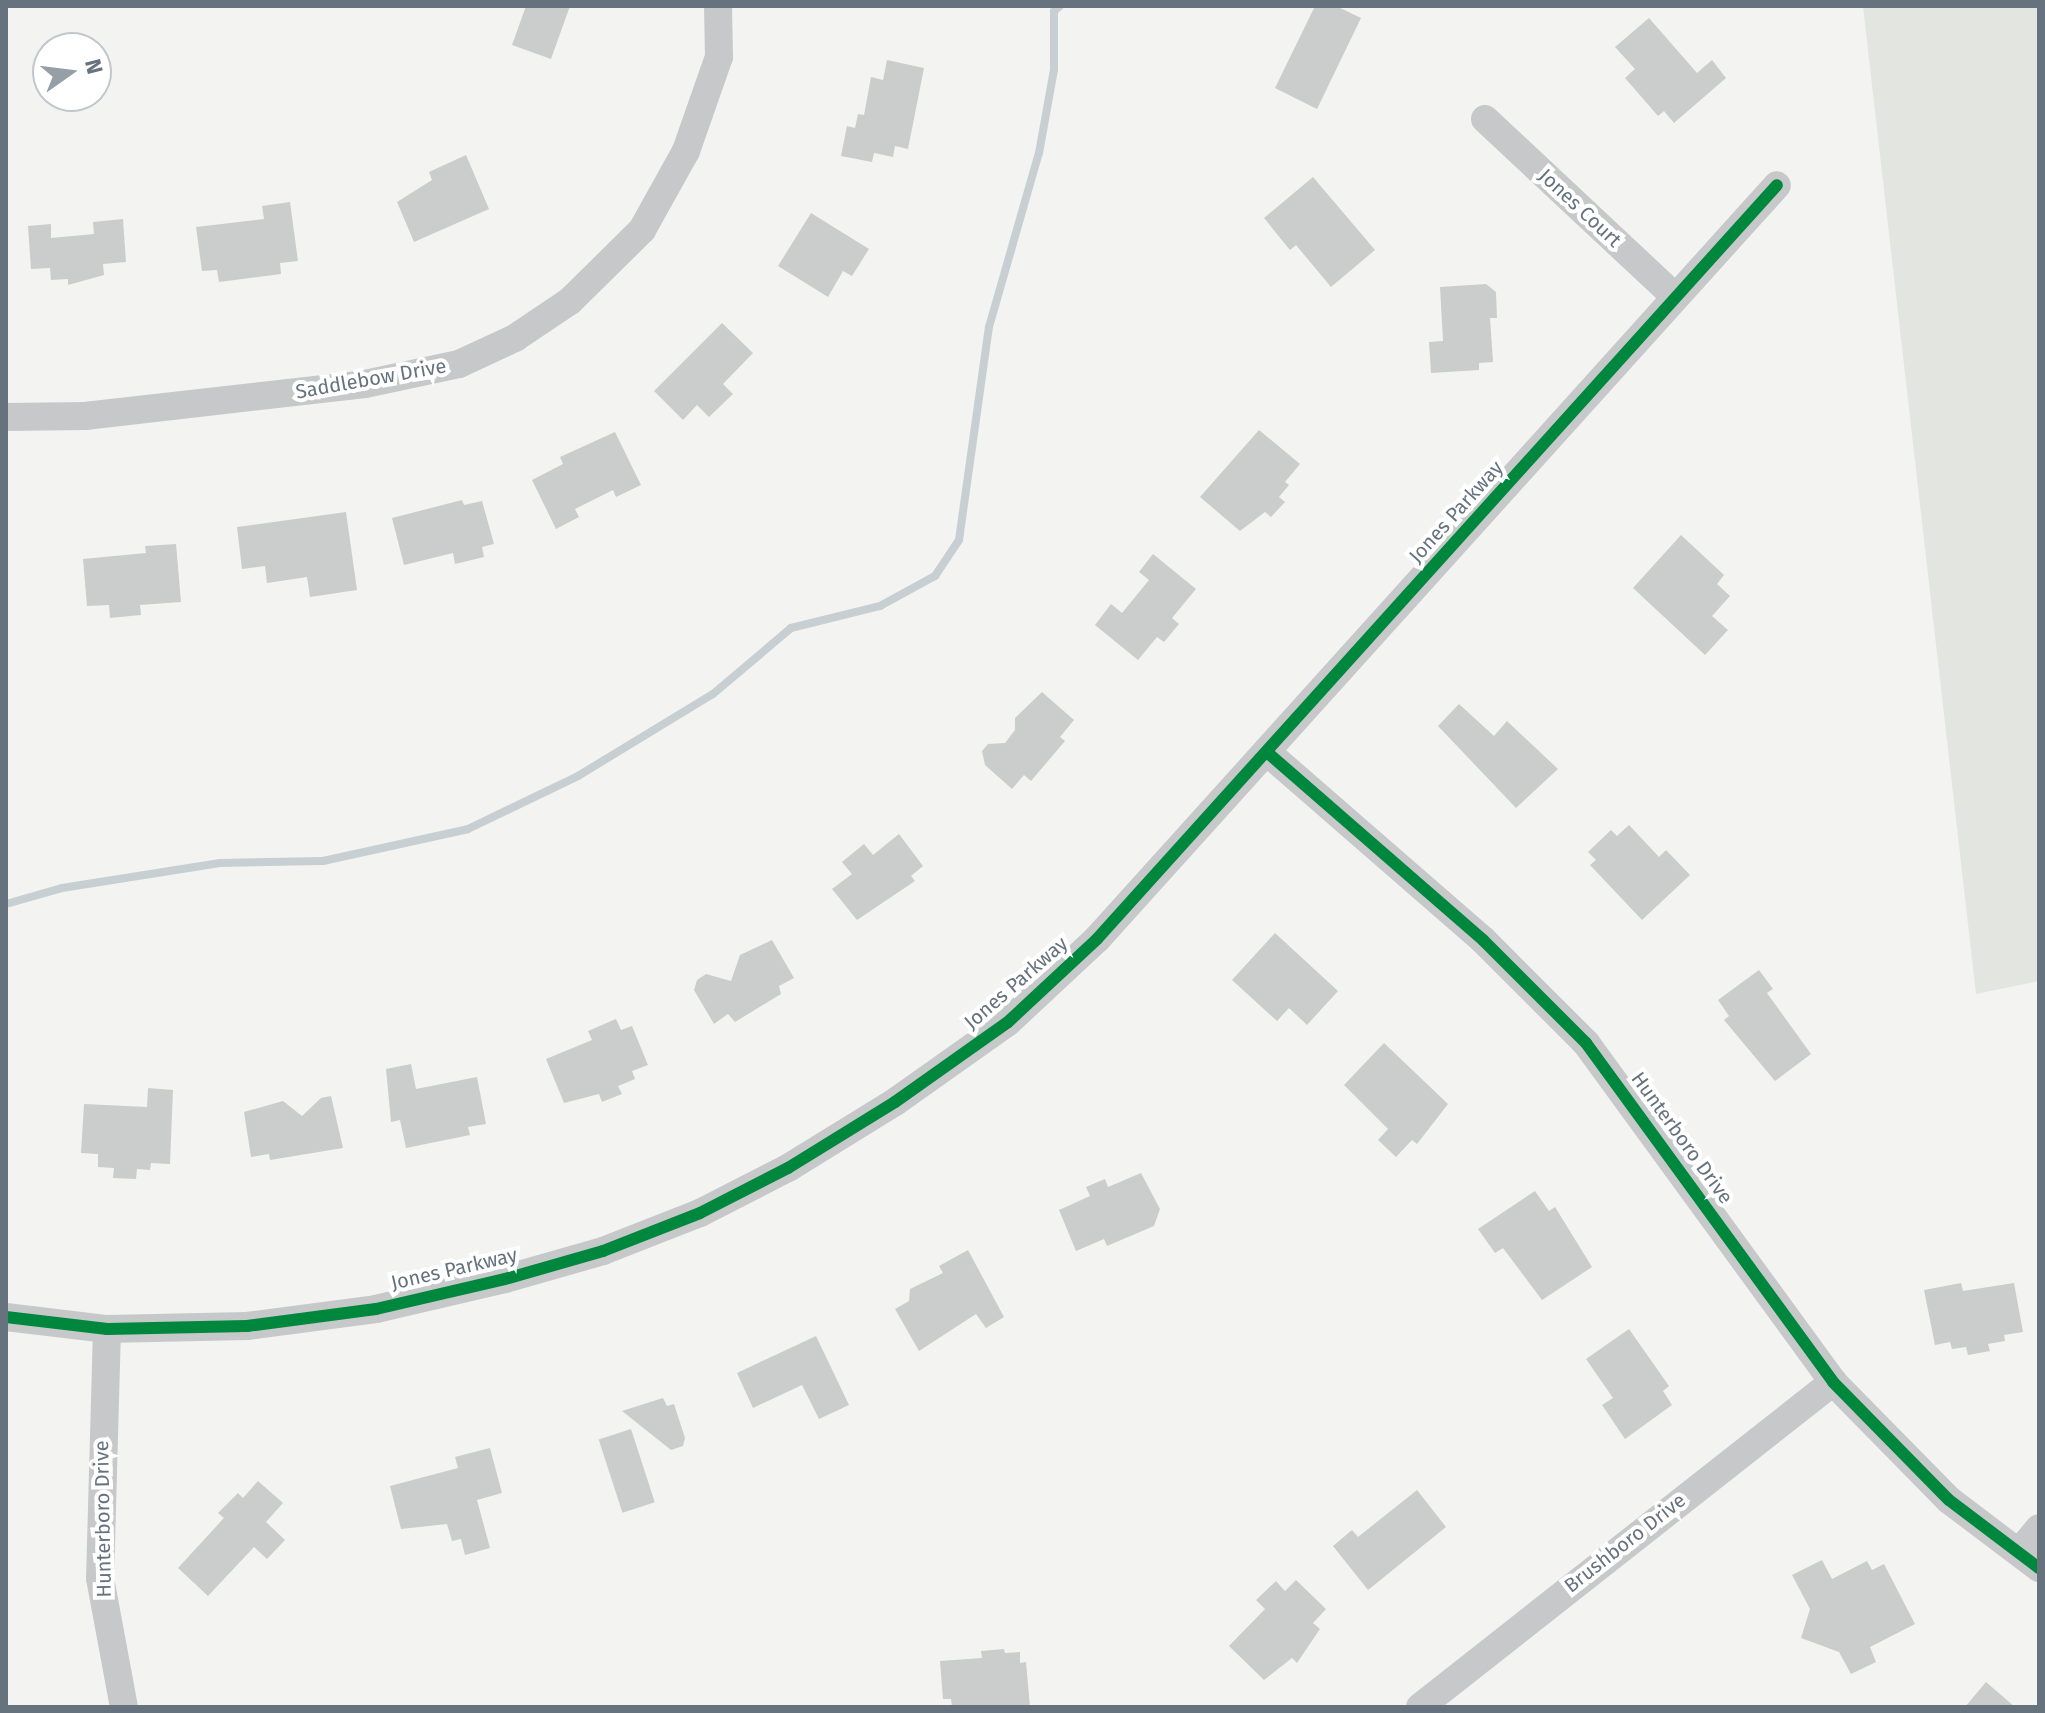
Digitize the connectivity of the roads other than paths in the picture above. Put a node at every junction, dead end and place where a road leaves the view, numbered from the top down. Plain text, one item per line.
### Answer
1 (718, 6) edge
2 (1485, 119) dead end
3 (1777, 185) dead end
4 (1675, 297) junction
5 (6, 417) edge
6 (1268, 753) junction
7 (6, 1317) edge
8 (107, 1329) junction
9 (1833, 1382) junction
10 (2039, 1528) edge
11 (2029, 1560) edge
12 (124, 1707) edge
13 (1420, 1707) edge

1 - 5 street, Saddlebow Drive
2 - 4 street, Jones Court
3 - 4 street, Jones Parkway
4 - 6 street, Jones Parkway
6 - 8 street, Jones Parkway
6 - 9 street, Hunterboro Drive
7 - 8 street, Jones Parkway
8 - 12 street, Hunterboro Drive
9 - 11 street, Hunterboro Drive
9 - 13 street, Brushboro Drive
10 - 11 street

